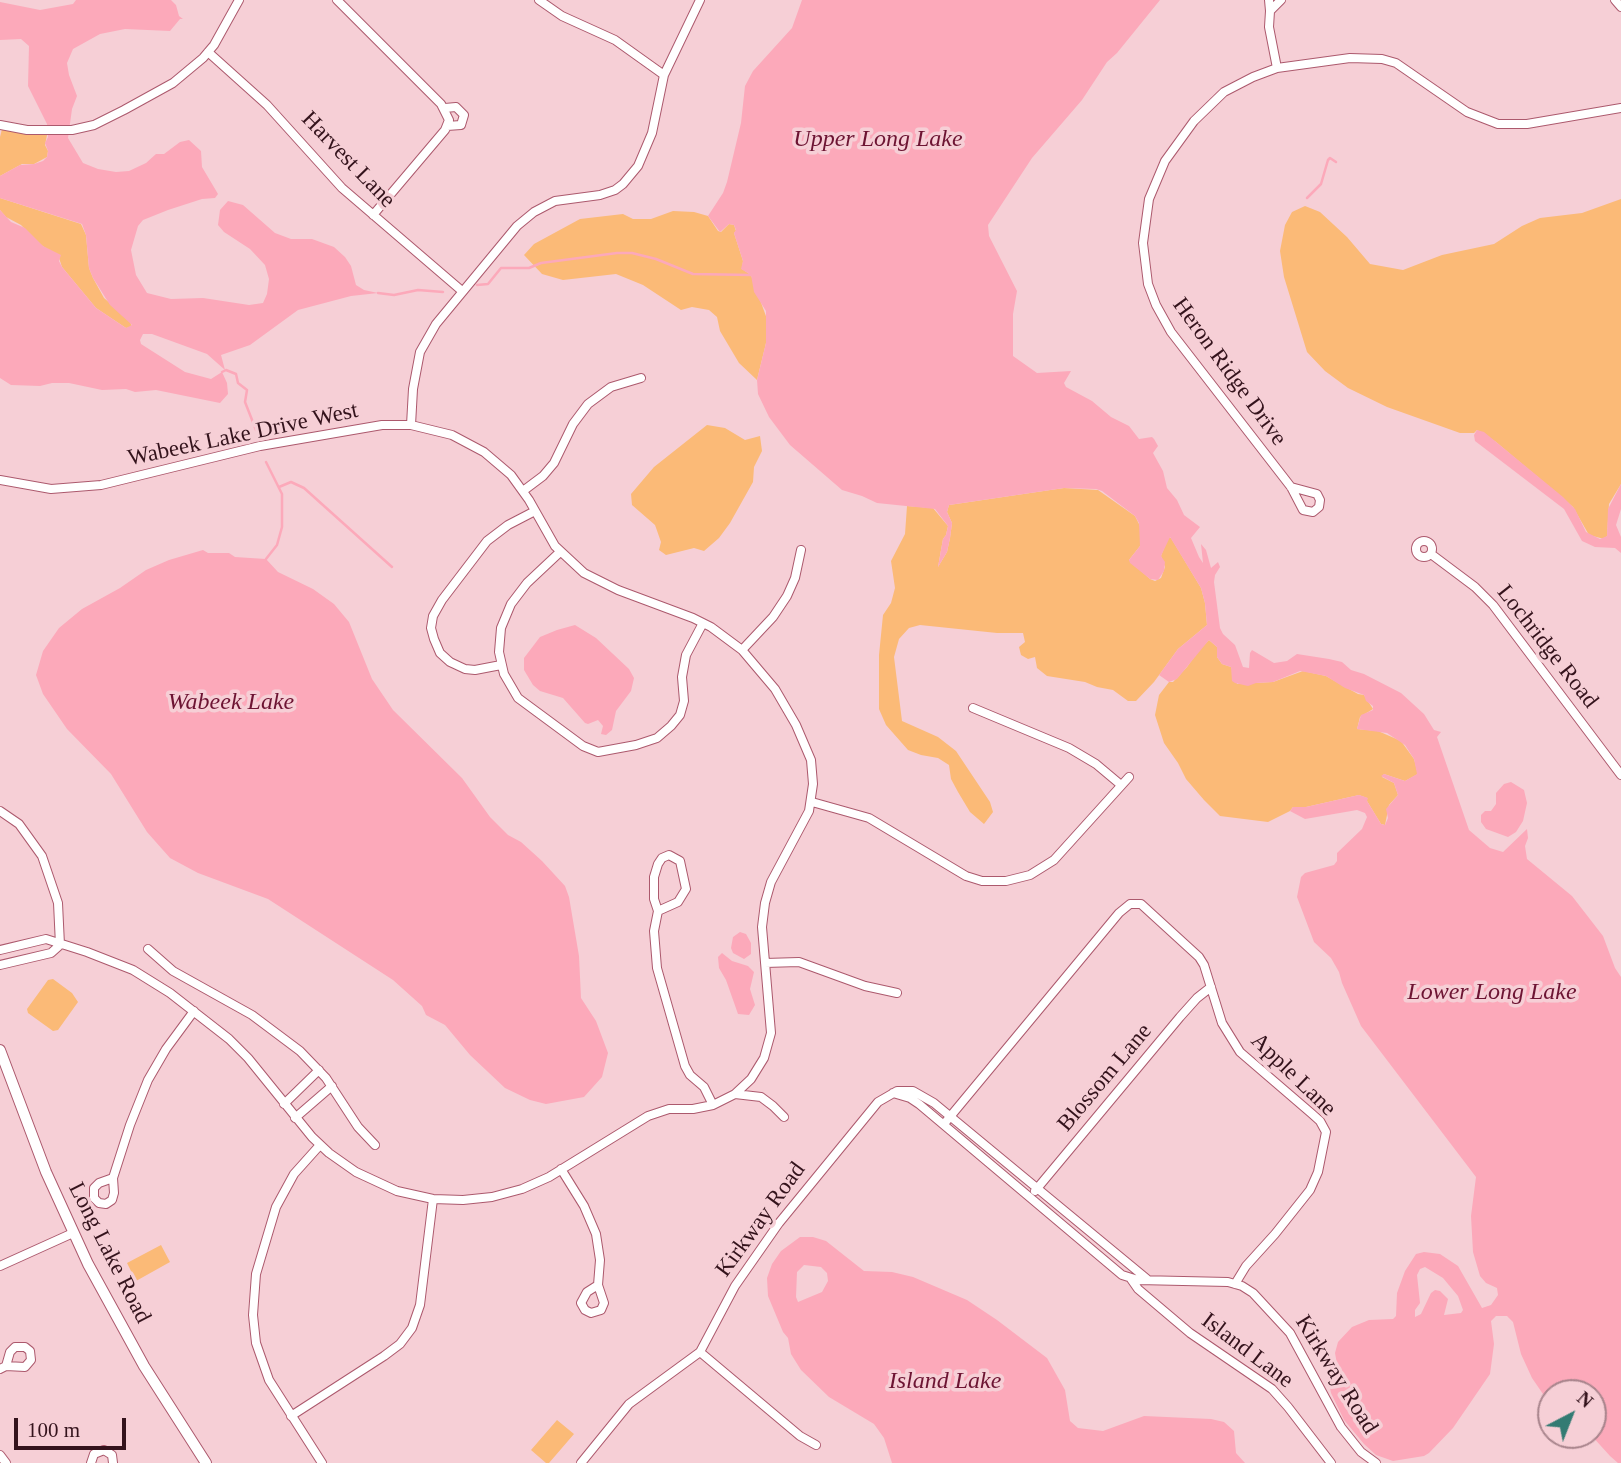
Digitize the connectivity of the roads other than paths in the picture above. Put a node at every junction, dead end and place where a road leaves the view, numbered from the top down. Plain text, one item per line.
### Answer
1 (239, 0) edge
2 (337, 0) edge
3 (538, 0) edge
4 (699, 0) edge
5 (1269, 0) edge
6 (1281, 0) edge
7 (1615, 0) edge
8 (1621, 7) edge
9 (1270, 11) junction
10 (208, 52) junction
11 (1277, 68) junction
12 (664, 75) junction
13 (445, 108) junction
14 (1621, 108) edge
15 (0, 125) edge
16 (447, 127) junction
17 (373, 215) junction
18 (462, 291) junction
19 (641, 378) dead end
20 (411, 425) junction
21 (0, 480) edge
22 (1291, 487) dead end
23 (523, 491) junction
24 (535, 511) junction
25 (801, 550) dead end
26 (560, 552) junction
27 (1431, 554) dead end
28 (703, 623) junction
29 (742, 650) junction
30 (501, 665) junction
31 (973, 708) dead end
32 (1621, 775) edge
33 (1129, 777) dead end
34 (1121, 785) junction
35 (812, 802) junction
36 (0, 811) edge
37 (658, 911) junction
38 (60, 945) junction
39 (148, 949) dead end
40 (0, 950) edge
41 (765, 963) junction
42 (0, 965) edge
43 (1211, 987) junction
44 (898, 993) dead end
45 (194, 1011) junction
46 (0, 1050) edge
47 (319, 1070) junction
48 (332, 1086) junction
49 (892, 1093) junction
50 (735, 1094) junction
51 (284, 1104) junction
52 (713, 1105) junction
53 (785, 1117) dead end
54 (951, 1117) junction
55 (295, 1118) junction
56 (944, 1124) junction
57 (375, 1145) dead end
58 (320, 1146) junction
59 (561, 1169) junction
60 (113, 1178) dead end
61 (1038, 1187) junction
62 (1031, 1196) junction
63 (433, 1199) junction
64 (73, 1233) junction
65 (0, 1266) edge
66 (1131, 1279) junction
67 (1147, 1279) junction
68 (1235, 1284) junction
69 (598, 1285) dead end
70 (700, 1352) junction
71 (291, 1416) junction
72 (816, 1445) dead end
73 (0, 1455) edge
74 (6, 1463) edge
75 (91, 1463) edge
76 (113, 1463) edge
77 (206, 1463) edge
78 (322, 1463) edge
79 (581, 1463) edge
80 (1331, 1463) edge
81 (1376, 1463) edge

1 - 10 street
2 - 13 street
3 - 12 street
4 - 12 street
5 - 9 street
6 - 9 street
7 - 8 street
9 - 11 street
10 - 15 street
10 - 17 street, Harvest Lane
11 - 14 street, Heron Ridge Drive
11 - 22 street, Heron Ridge Drive
12 - 18 street
13 - 16 street
13 - 16 street
16 - 17 street
17 - 18 street, Harvest Lane
18 - 20 street
19 - 23 street
20 - 21 street, Wabeek Lake Drive West
20 - 23 street, Wabeek Lake Drive West
23 - 24 street, Wabeek Lake Drive West
24 - 26 street, Wabeek Lake Drive West
24 - 30 street
25 - 29 street
26 - 28 street, Wabeek Lake Drive West
26 - 30 street
27 - 32 street, Lochridge Road
28 - 29 street, Wabeek Lake Drive West
28 - 30 street
29 - 35 street, Wabeek Lake Drive West
31 - 34 street
33 - 34 street
34 - 35 street
35 - 41 street
36 - 38 street
37 - 37 street
37 - 52 street
38 - 40 street
38 - 42 street
38 - 45 street
39 - 47 street
41 - 44 street
41 - 50 street
43 - 54 street, Apple Lane
43 - 61 street, Blossom Lane
43 - 68 street, Apple Lane
45 - 51 street
45 - 60 street
46 - 64 main road, Long Lake Road
47 - 48 street
47 - 51 street
48 - 55 street
48 - 57 street
49 - 54 street
49 - 56 street
49 - 70 street, Kirkway Road
50 - 52 street
50 - 53 street
51 - 55 street
52 - 59 street
54 - 56 street, Apple Lane
54 - 61 street
55 - 58 street
56 - 62 street
58 - 63 street
58 - 71 street
59 - 63 street
59 - 69 street
61 - 62 street, Blossom Lane
61 - 67 street
62 - 66 street
63 - 71 street
64 - 65 street
64 - 77 main road, Long Lake Road
66 - 67 street
66 - 80 street, Island Lane
67 - 68 street
68 - 81 street, Kirkway Road
70 - 72 street
70 - 79 street, Kirkway Road
71 - 78 street
73 - 74 street
75 - 76 street

